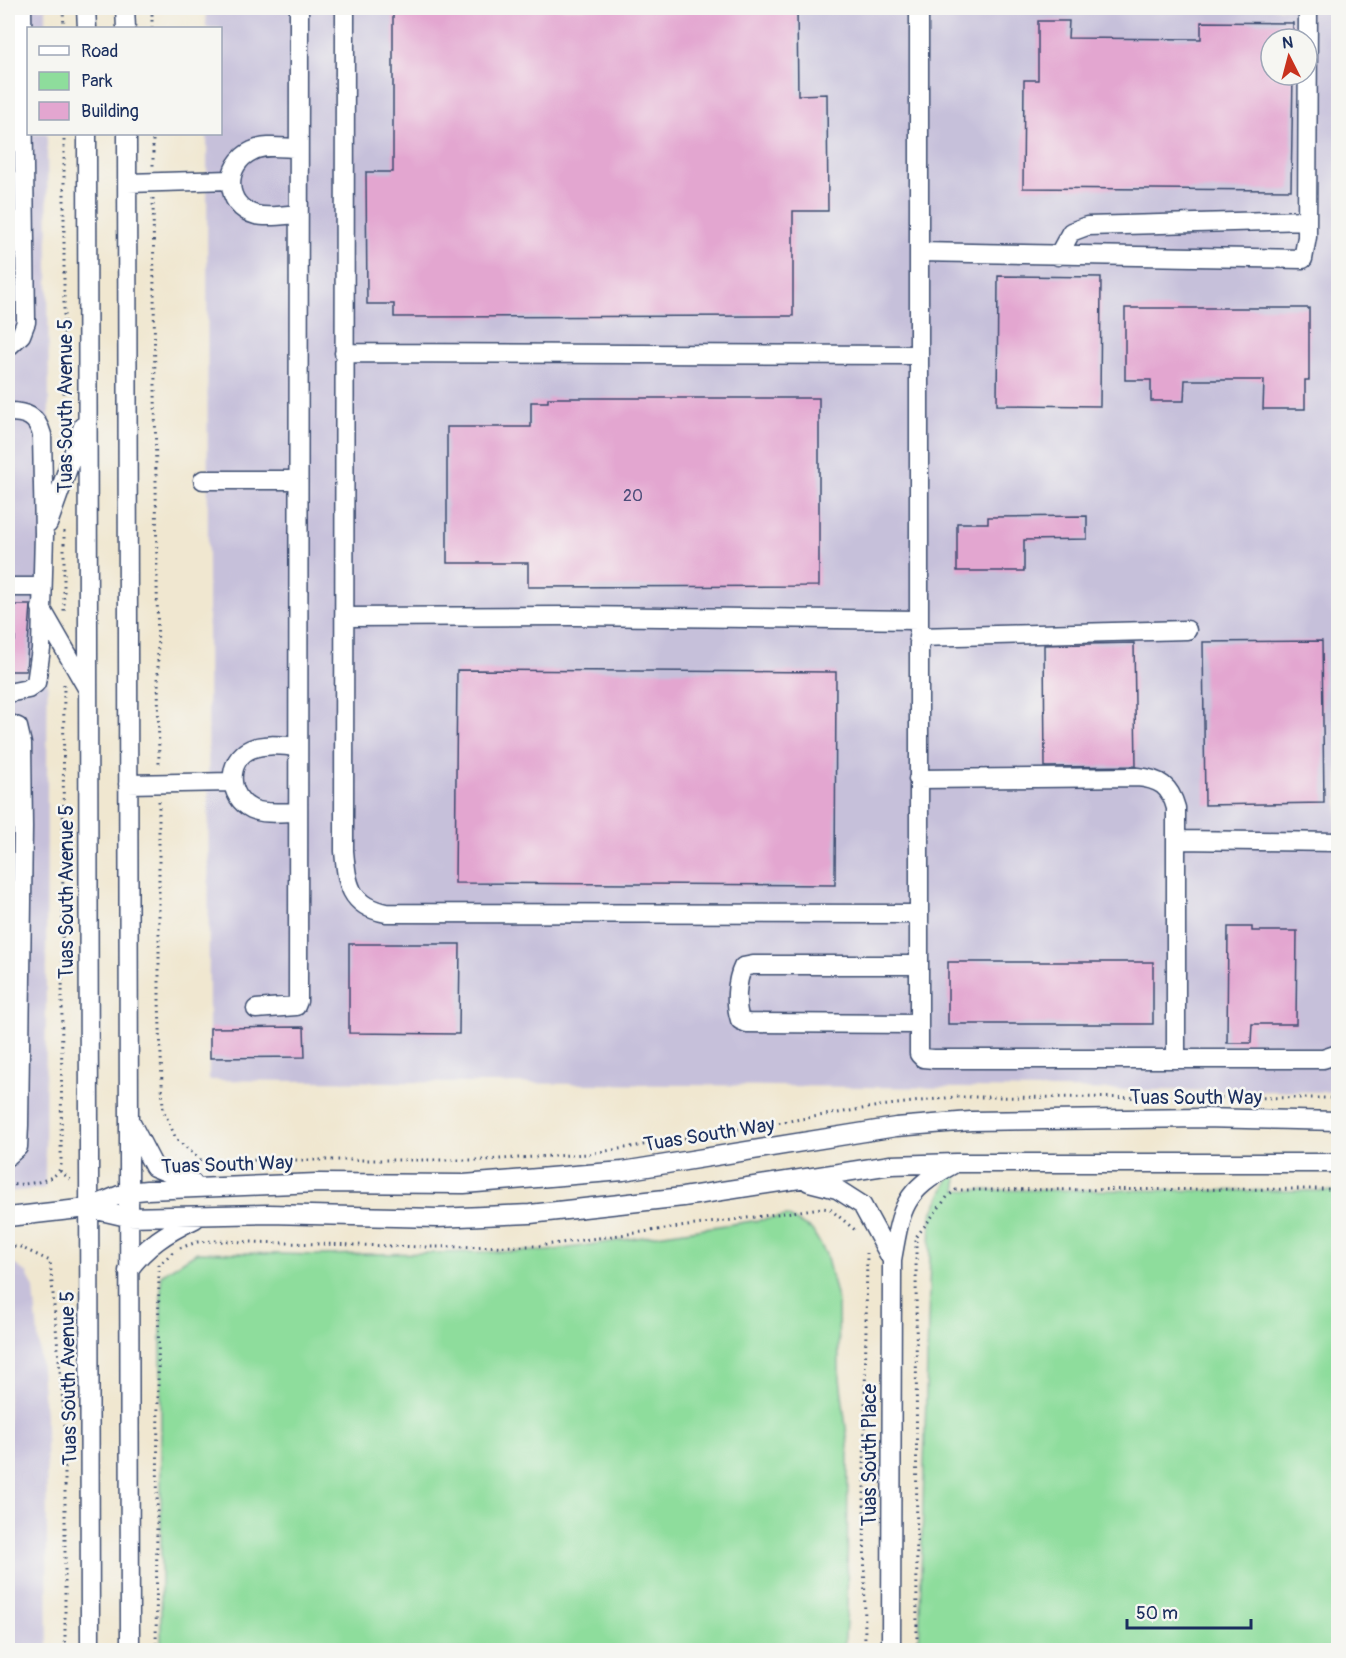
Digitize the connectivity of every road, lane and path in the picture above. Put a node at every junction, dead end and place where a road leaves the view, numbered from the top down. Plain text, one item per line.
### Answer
1 (22, 8) edge
2 (63, 8) edge
3 (86, 8) edge
4 (125, 8) edge
5 (152, 8) edge
6 (299, 8) edge
7 (345, 8) edge
8 (919, 8) edge
9 (1308, 8) edge
10 (64, 27) edge
11 (87, 27) edge
12 (126, 27) edge
13 (152, 27) edge
14 (15, 84) edge
15 (87, 135) edge
16 (127, 135) edge
17 (153, 135) edge
18 (298, 148) junction
19 (230, 180) junction
20 (128, 183) junction
21 (153, 183) junction
22 (298, 214) junction
23 (1307, 220) junction
24 (919, 252) junction
25 (1058, 256) junction
26 (8, 347) edge
27 (345, 353) junction
28 (919, 355) junction
29 (8, 412) edge
30 (88, 412) junction
31 (203, 480) dead end
32 (298, 480) junction
33 (44, 534) junction
34 (8, 586) edge
35 (42, 587) junction
36 (41, 608) junction
37 (344, 617) junction
38 (918, 629) junction
39 (1187, 630) dead end
40 (88, 689) junction
41 (8, 693) edge
42 (8, 723) edge
43 (298, 747) junction
44 (918, 779) junction
45 (232, 782) junction
46 (128, 784) junction
47 (159, 784) junction
48 (298, 812) junction
49 (1176, 840) junction
50 (1338, 842) edge
51 (918, 914) junction
52 (918, 965) junction
53 (256, 1009) dead end
54 (918, 1024) junction
55 (1338, 1054) edge
56 (1176, 1059) junction
57 (1338, 1098) edge
58 (128, 1116) junction
59 (1338, 1121) edge
60 (8, 1156) edge
61 (956, 1163) junction
62 (1338, 1163) edge
63 (61, 1166) dead end
64 (59, 1171) junction
65 (802, 1180) junction
66 (72, 1181) dead end
67 (8, 1185) edge
68 (206, 1187) junction
69 (1338, 1189) edge
70 (127, 1192) junction
71 (88, 1208) junction
72 (8, 1217) edge
73 (128, 1217) junction
74 (200, 1217) junction
75 (859, 1234) dead end
76 (8, 1247) edge
77 (867, 1248) dead end
78 (892, 1260) junction
79 (128, 1271) junction
80 (65, 1650) edge
81 (90, 1650) edge
82 (130, 1650) edge
83 (156, 1650) edge
84 (865, 1650) edge
85 (891, 1650) edge
86 (917, 1650) edge

1 - 14 street
2 - 10 path
3 - 11 street
4 - 12 street
5 - 13 path
6 - 18 street
7 - 27 street
8 - 24 street
9 - 23 street
14 - 26 street
15 - 30 street, Tuas South Avenue 5
16 - 20 street
17 - 21 path
18 - 19 street
18 - 22 street
19 - 21 street
19 - 22 street
20 - 21 street
20 - 46 street
21 - 47 path
22 - 32 street
23 - 25 street
23 - 25 street
24 - 25 street
24 - 28 street
27 - 28 street
27 - 37 street
28 - 38 street
29 - 33 street
30 - 33 street
30 - 40 street, Tuas South Avenue 5
31 - 32 street
32 - 43 street
33 - 35 street
34 - 35 street
35 - 36 street
36 - 40 street
36 - 41 street
37 - 38 street
37 - 51 street
38 - 39 street
38 - 44 street
40 - 71 street, Tuas South Avenue 5
42 - 60 street
43 - 45 street
43 - 48 street
44 - 49 street
44 - 51 street
45 - 47 street
45 - 48 street
46 - 47 street
46 - 58 street
47 - 57 path
48 - 53 street
49 - 50 street
49 - 56 street
51 - 52 street
52 - 54 street
52 - 54 street
54 - 56 street
55 - 56 street
58 - 68 street
58 - 70 street
59 - 68 street, Tuas South Way
61 - 62 street, Tuas South Way
61 - 65 street, Tuas South Way
61 - 78 street, Tuas South Place
63 - 64 path
64 - 66 path
64 - 67 path
65 - 74 street, Tuas South Way
65 - 78 street, Tuas South Place
68 - 70 street, Tuas South Way
69 - 86 path
70 - 71 street, Tuas South Way
70 - 73 street
71 - 72 street, Tuas South Way
71 - 73 street, Tuas South Way
71 - 81 street, Tuas South Avenue 5
73 - 74 street, Tuas South Way
73 - 79 street
74 - 79 street
75 - 83 path
76 - 80 path
77 - 84 path
78 - 85 street, Tuas South Place
79 - 82 street

